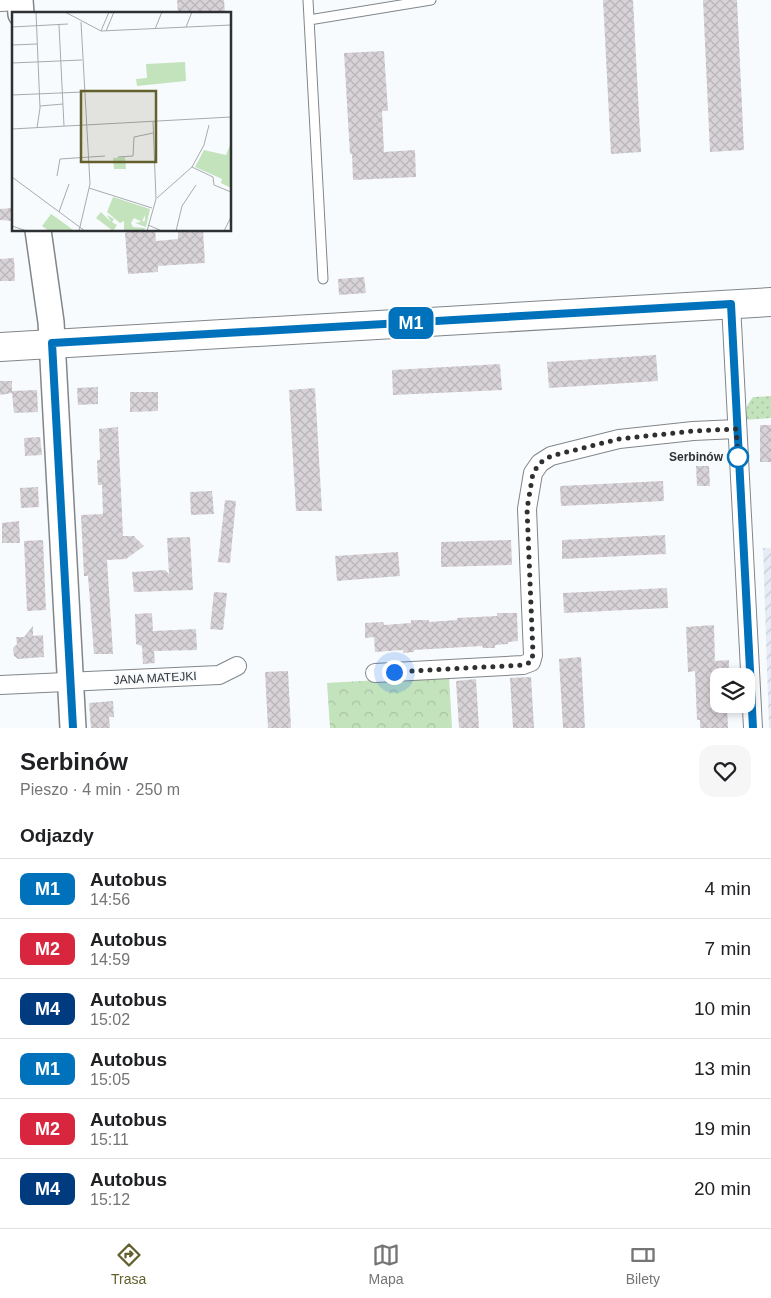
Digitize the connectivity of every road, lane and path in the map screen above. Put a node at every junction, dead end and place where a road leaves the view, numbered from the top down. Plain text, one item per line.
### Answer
1 (308, 0) edge
2 (431, 0) edge
3 (309, 20) junction
4 (38, 231) edge
5 (323, 279) dead end
6 (771, 302) edge
7 (731, 304) junction
8 (52, 343) junction
9 (0, 347) edge
10 (736, 429) junction
11 (237, 666) dead end
12 (375, 673) dead end
13 (70, 682) junction
14 (0, 685) edge
15 (73, 728) edge
16 (754, 728) edge

1 - 3 lane
2 - 3 lane
3 - 5 lane
4 - 8 street
6 - 7 main road
7 - 8 main road
7 - 10 street
8 - 9 main road
8 - 13 street
10 - 12 street
10 - 16 street
11 - 13 street, JANA MATEJKI
13 - 14 street, JANA MATEJKI
13 - 15 street

